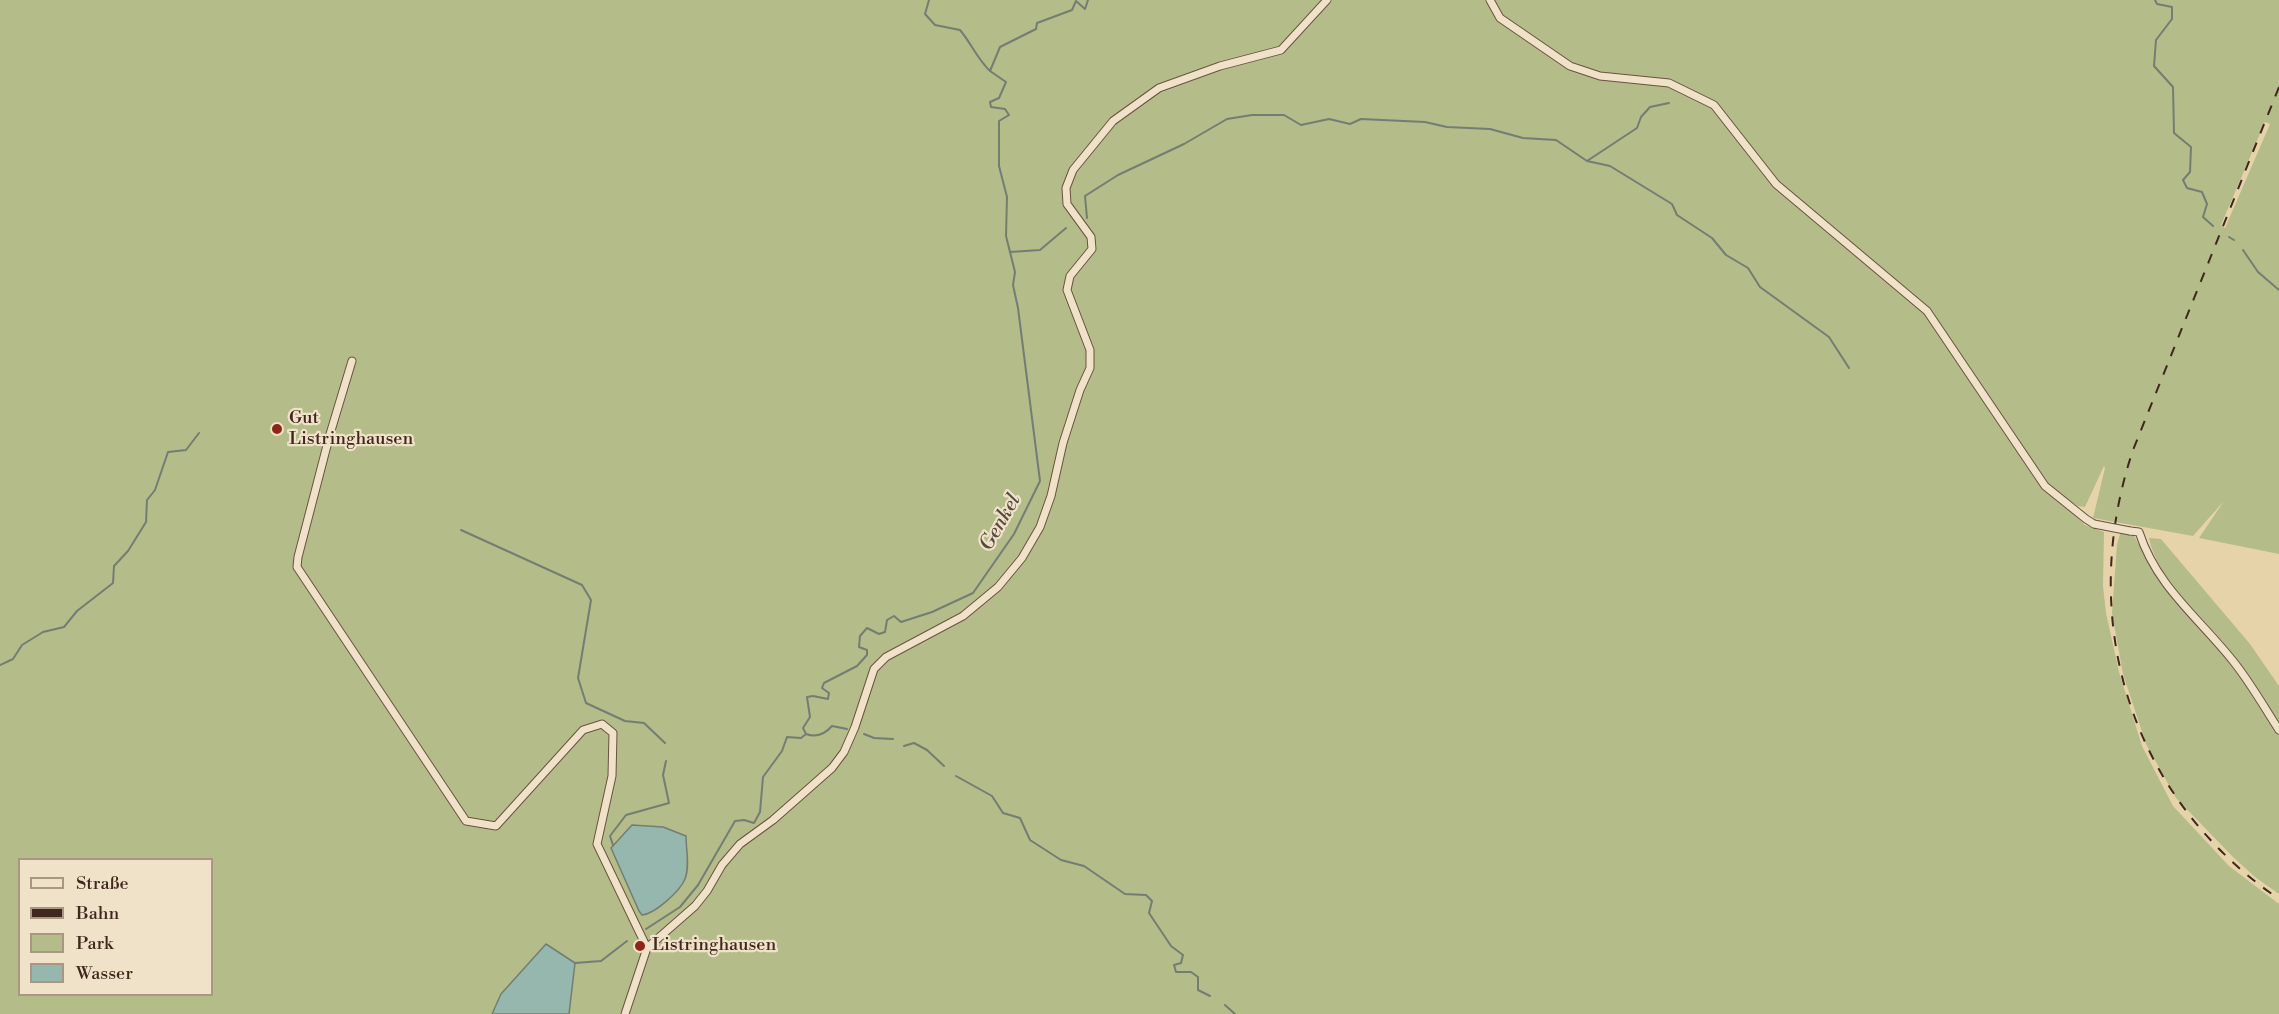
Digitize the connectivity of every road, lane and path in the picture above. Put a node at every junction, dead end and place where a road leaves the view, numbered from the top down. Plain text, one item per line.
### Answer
1 (1327, 0) edge
2 (1490, 0) edge
3 (352, 361) dead end
4 (2279, 730) edge
5 (647, 948) junction
6 (624, 1014) edge

1 - 5 street
2 - 4 street, bridge
3 - 5 street
5 - 6 street

